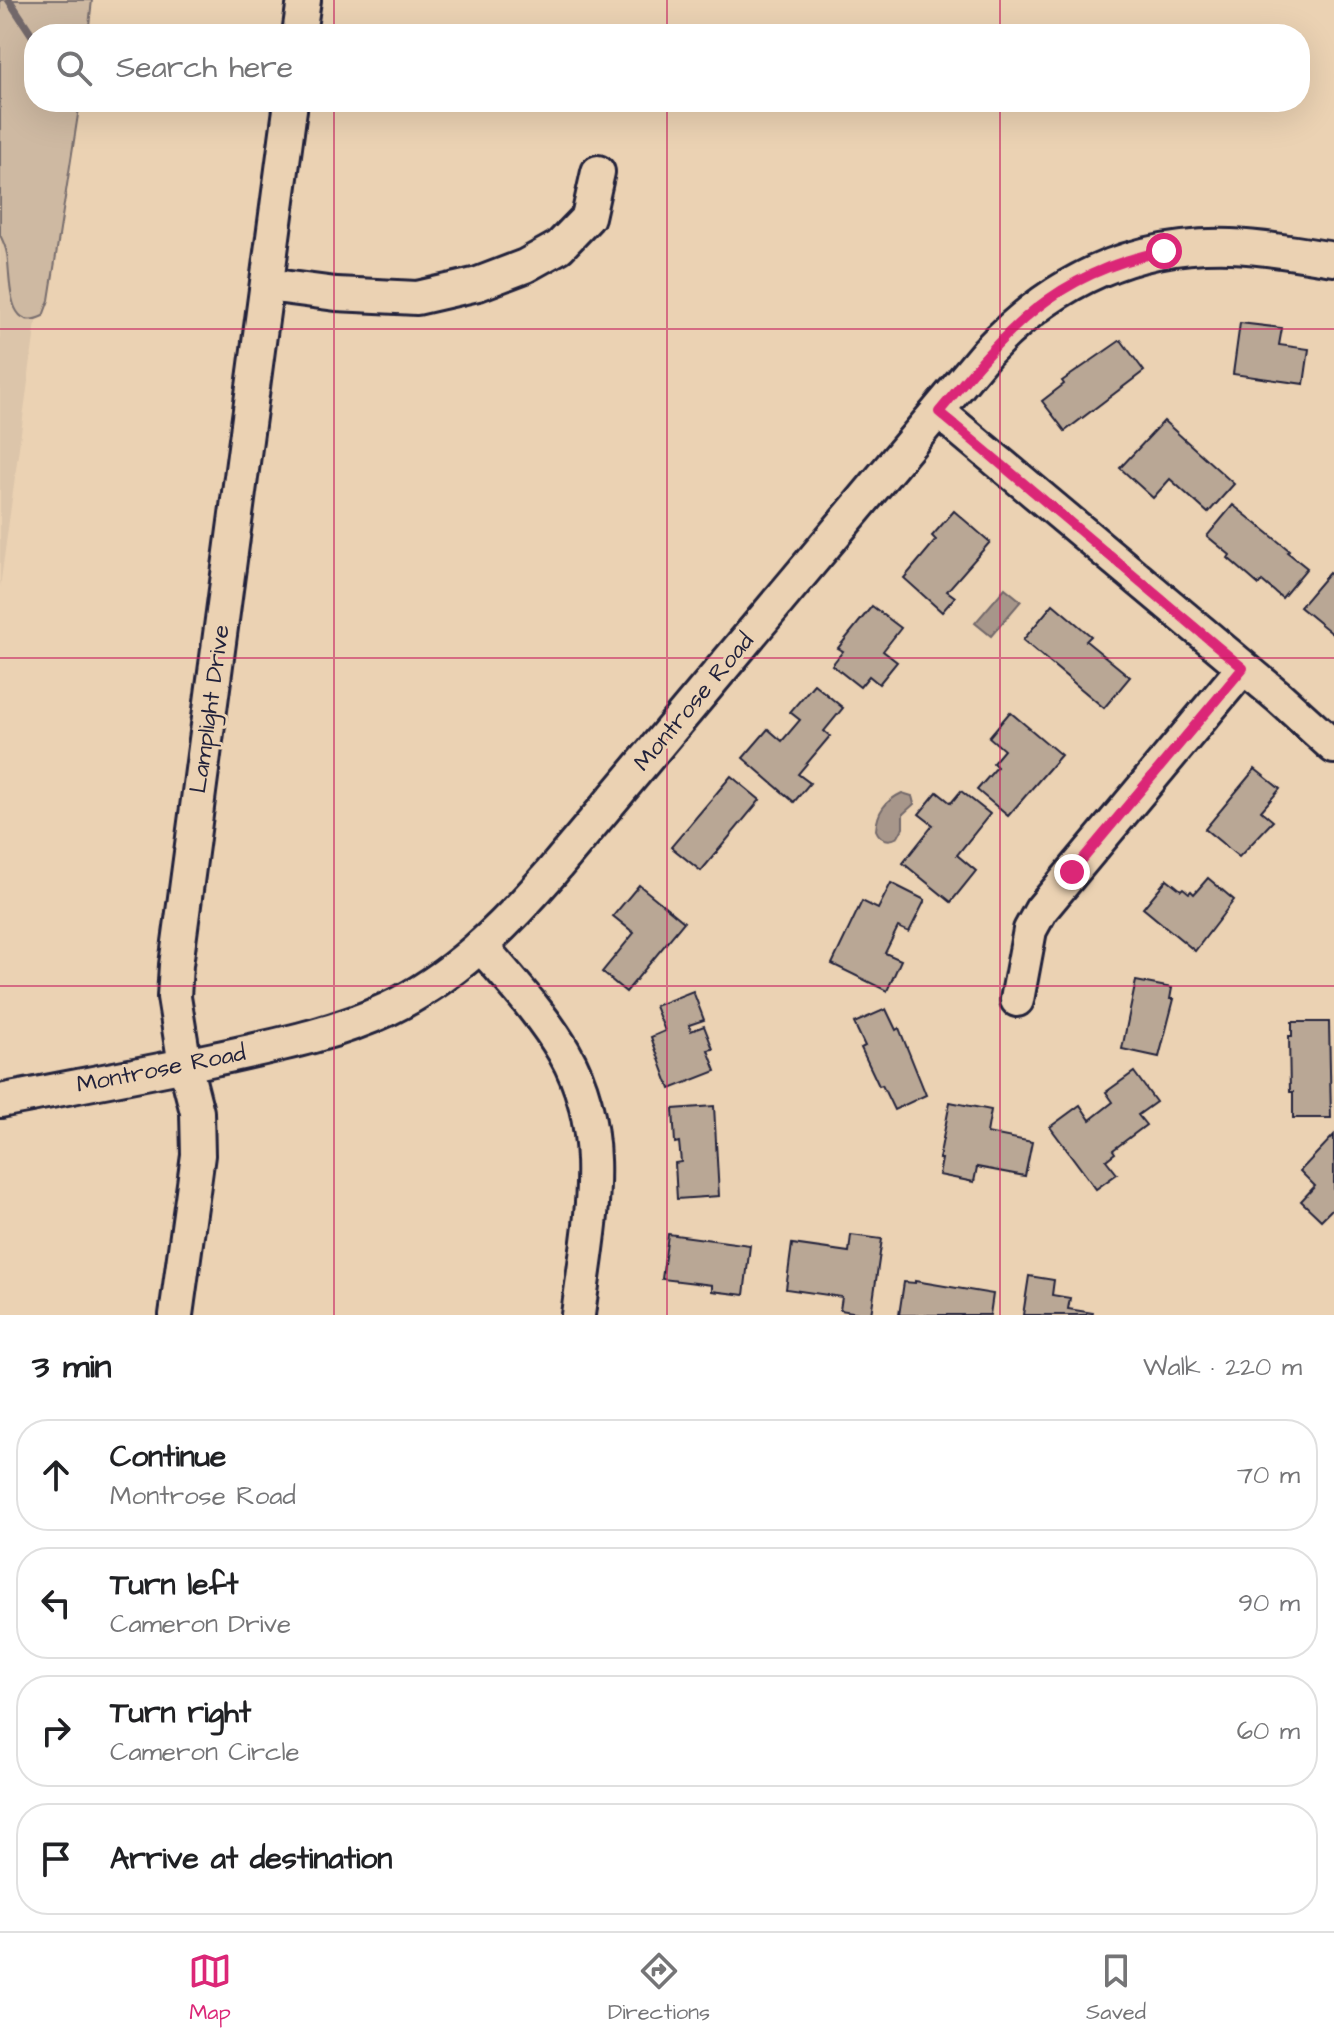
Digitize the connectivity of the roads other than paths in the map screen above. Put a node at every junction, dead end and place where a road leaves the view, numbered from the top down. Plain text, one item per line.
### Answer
1 (304, 0) edge
2 (300, 24) edge
3 (290, 112) edge
4 (598, 172) dead end
5 (1334, 259) edge
6 (267, 285) junction
7 (939, 412) junction
8 (1243, 668) junction
9 (1334, 747) edge
10 (481, 946) junction
11 (1017, 1000) dead end
12 (185, 1065) junction
13 (0, 1101) edge
14 (176, 1315) edge
15 (578, 1315) edge

1 - 2 street
3 - 6 street, Lamplight Drive
4 - 6 street
5 - 7 street, Montrose Road
6 - 12 street, Lamplight Drive
7 - 8 street
7 - 10 street, Montrose Road
8 - 9 street
8 - 11 street
10 - 12 street, Montrose Road
10 - 15 street
12 - 13 street, Montrose Road
12 - 14 street, Lamplight Drive

